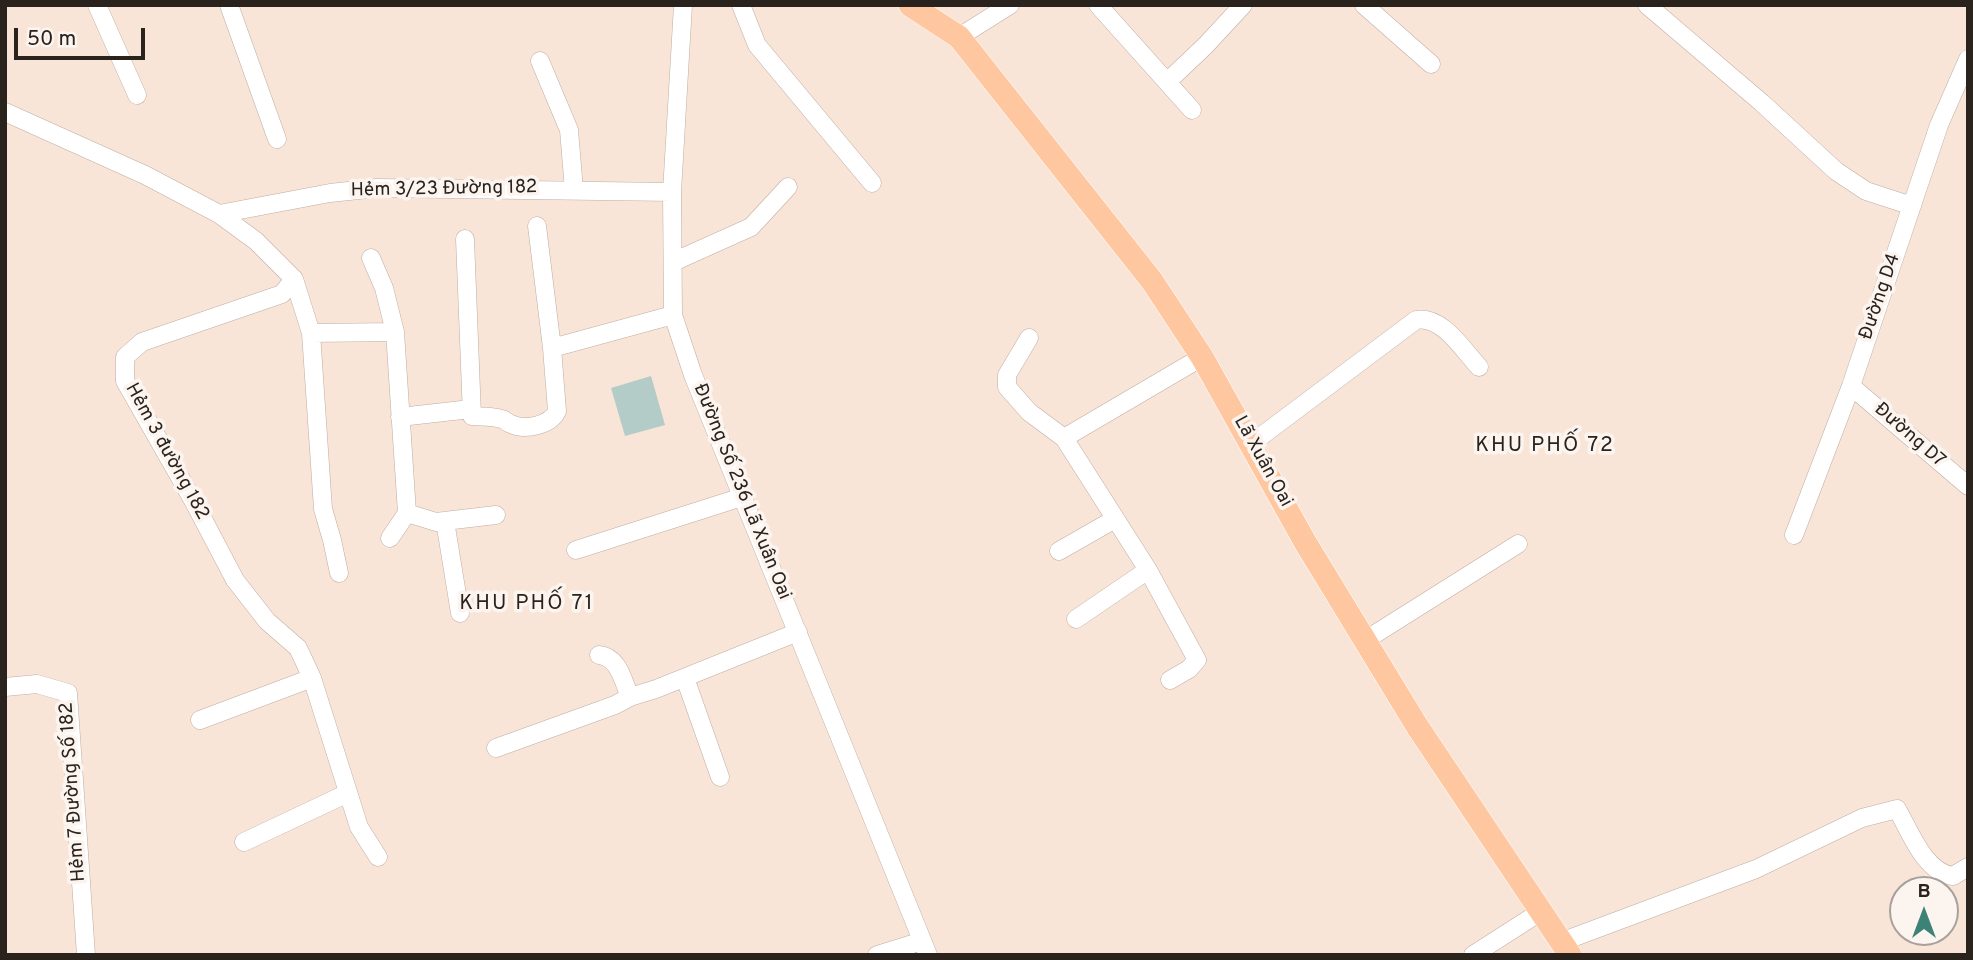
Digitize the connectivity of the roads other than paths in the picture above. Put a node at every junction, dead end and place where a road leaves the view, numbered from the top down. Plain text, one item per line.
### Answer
1 (97, 5) edge
2 (229, 5) edge
3 (683, 5) edge
4 (741, 5) edge
5 (910, 5) edge
6 (1010, 5) edge
7 (1098, 5) edge
8 (1243, 5) edge
9 (1364, 5) edge
10 (1647, 5) edge
11 (959, 37) junction
12 (1968, 59) edge
13 (540, 61) dead end
14 (1431, 64) dead end
15 (1167, 82) junction
16 (137, 95) dead end
17 (1192, 110) dead end
18 (5, 112) edge
19 (277, 139) dead end
20 (872, 183) dead end
21 (788, 187) dead end
22 (574, 190) junction
23 (672, 192) junction
24 (1912, 206) junction
25 (219, 214) junction
26 (537, 226) dead end
27 (466, 239) dead end
28 (371, 258) dead end
29 (673, 262) junction
30 (294, 279) junction
31 (673, 315) junction
32 (394, 332) junction
33 (311, 333) junction
34 (1029, 338) dead end
35 (552, 348) junction
36 (1202, 357) junction
37 (1479, 367) dead end
38 (1851, 386) junction
39 (471, 409) junction
40 (400, 417) junction
41 (1064, 438) junction
42 (1252, 443) junction
43 (1968, 486) edge
44 (742, 497) junction
45 (407, 513) junction
46 (496, 516) dead end
47 (1115, 519) junction
48 (445, 521) junction
49 (1794, 535) dead end
50 (390, 538) dead end
51 (1518, 544) dead end
52 (576, 550) dead end
53 (1059, 551) dead end
54 (1148, 570) junction
55 (339, 572) dead end
56 (460, 613) dead end
57 (1076, 619) dead end
58 (798, 632) junction
59 (1364, 641) junction
60 (599, 655) dead end
61 (312, 678) junction
62 (685, 678) junction
63 (1170, 680) dead end
64 (5, 687) edge
65 (630, 697) junction
66 (200, 720) dead end
67 (496, 748) dead end
68 (720, 777) dead end
69 (348, 793) junction
70 (244, 842) dead end
71 (378, 857) dead end
72 (1968, 867) edge
73 (1540, 912) junction
74 (925, 948) edge
75 (1566, 948) edge
76 (86, 955) edge
77 (877, 955) edge
78 (1473, 955) edge

1 - 16 street
2 - 19 street
3 - 23 street, Đường Số 236 Lã Xuân Oai
4 - 20 street
5 - 11 main road, Lã Xuân Oai
6 - 11 street
7 - 15 street
8 - 15 street
9 - 14 street
10 - 24 street
11 - 36 main road, Lã Xuân Oai
12 - 24 street, Đường D4
13 - 22 street
15 - 17 street
18 - 25 street
21 - 29 street
22 - 23 street, Hẻm 3/23 Đường 182
22 - 25 street, Hẻm 3/23 Đường 182
23 - 29 street, Đường Số 236 Lã Xuân Oai
24 - 38 street, Đường D4
25 - 30 street
26 - 35 street
27 - 39 street
28 - 32 street
29 - 31 street, Đường Số 236 Lã Xuân Oai
30 - 33 street
30 - 61 street, Hẻm 3 đường 182
31 - 35 street
31 - 44 street, Đường Số 236 Lã Xuân Oai
32 - 33 street
32 - 40 street
33 - 55 street
34 - 41 street
35 - 39 street
36 - 41 street
36 - 42 main road, Lã Xuân Oai
37 - 42 street
38 - 43 street, Đường D7
38 - 49 street, Đường D4
39 - 40 street
40 - 45 street
41 - 47 street
42 - 59 main road, Lã Xuân Oai
44 - 52 street
44 - 58 street, Đường Số 236 Lã Xuân Oai
45 - 48 street
45 - 50 street
46 - 48 street
47 - 53 street
47 - 54 street
48 - 56 street
51 - 59 street
54 - 57 street
54 - 63 street
58 - 62 street
58 - 74 street, Đường Số 236 Lã Xuân Oai
59 - 73 main road, Lã Xuân Oai
60 - 65 street
61 - 66 street
61 - 69 street, Hẻm 3 đường 182
62 - 65 street
62 - 68 street
64 - 76 street, Hẻm 7 Đường Số 182
65 - 67 street
69 - 70 street
69 - 71 street, Hẻm 3 đường 182
72 - 75 street
73 - 75 main road, Lã Xuân Oai
73 - 78 street
74 - 77 street

